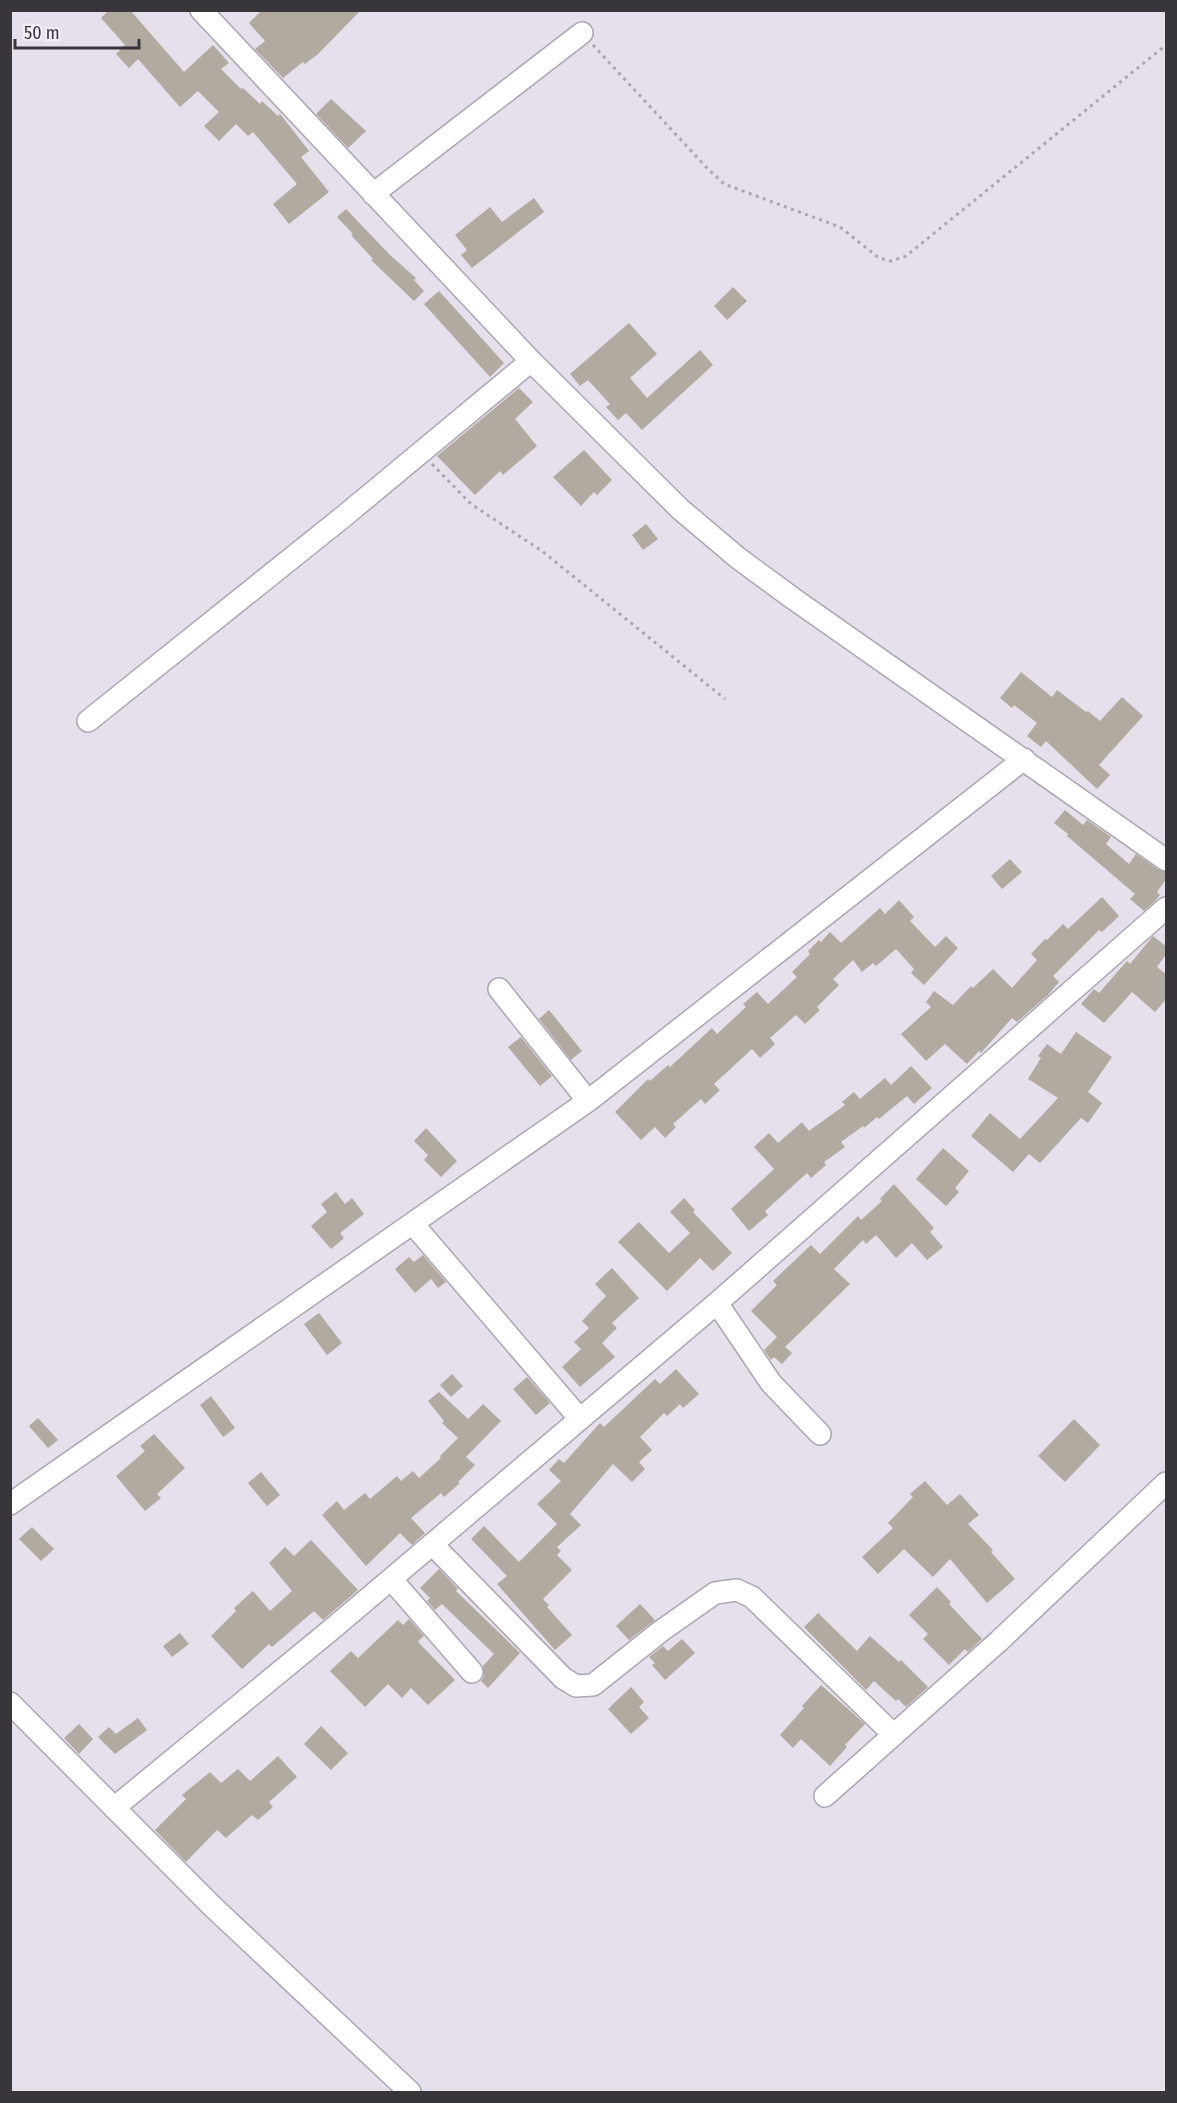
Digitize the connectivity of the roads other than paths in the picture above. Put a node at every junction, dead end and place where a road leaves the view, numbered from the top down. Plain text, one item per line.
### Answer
1 (201, 10) edge
2 (582, 33) road end
3 (373, 194) junction
4 (531, 361) junction
5 (88, 721) dead end
6 (1024, 759) junction
7 (1167, 861) edge
8 (1167, 908) edge
9 (499, 989) dead end
10 (588, 1101) junction
11 (413, 1224) junction
12 (717, 1303) junction
13 (580, 1419) junction
14 (820, 1434) dead end
15 (1167, 1483) edge
16 (10, 1504) edge
17 (432, 1544) junction
18 (391, 1579) junction
19 (472, 1672) dead end
20 (10, 1703) edge
21 (894, 1735) junction
22 (825, 1796) dead end
23 (114, 1808) junction
24 (410, 2092) edge

1 - 3 street
2 - 3 street
3 - 4 street
4 - 5 street
4 - 6 street
6 - 7 street
6 - 10 street
8 - 12 street
9 - 10 street
10 - 11 street
11 - 13 street
11 - 16 street
12 - 13 street
12 - 14 street
13 - 17 street
15 - 21 street
17 - 18 street
17 - 21 street
18 - 19 street
18 - 23 street
20 - 23 street
21 - 22 street
23 - 24 street

